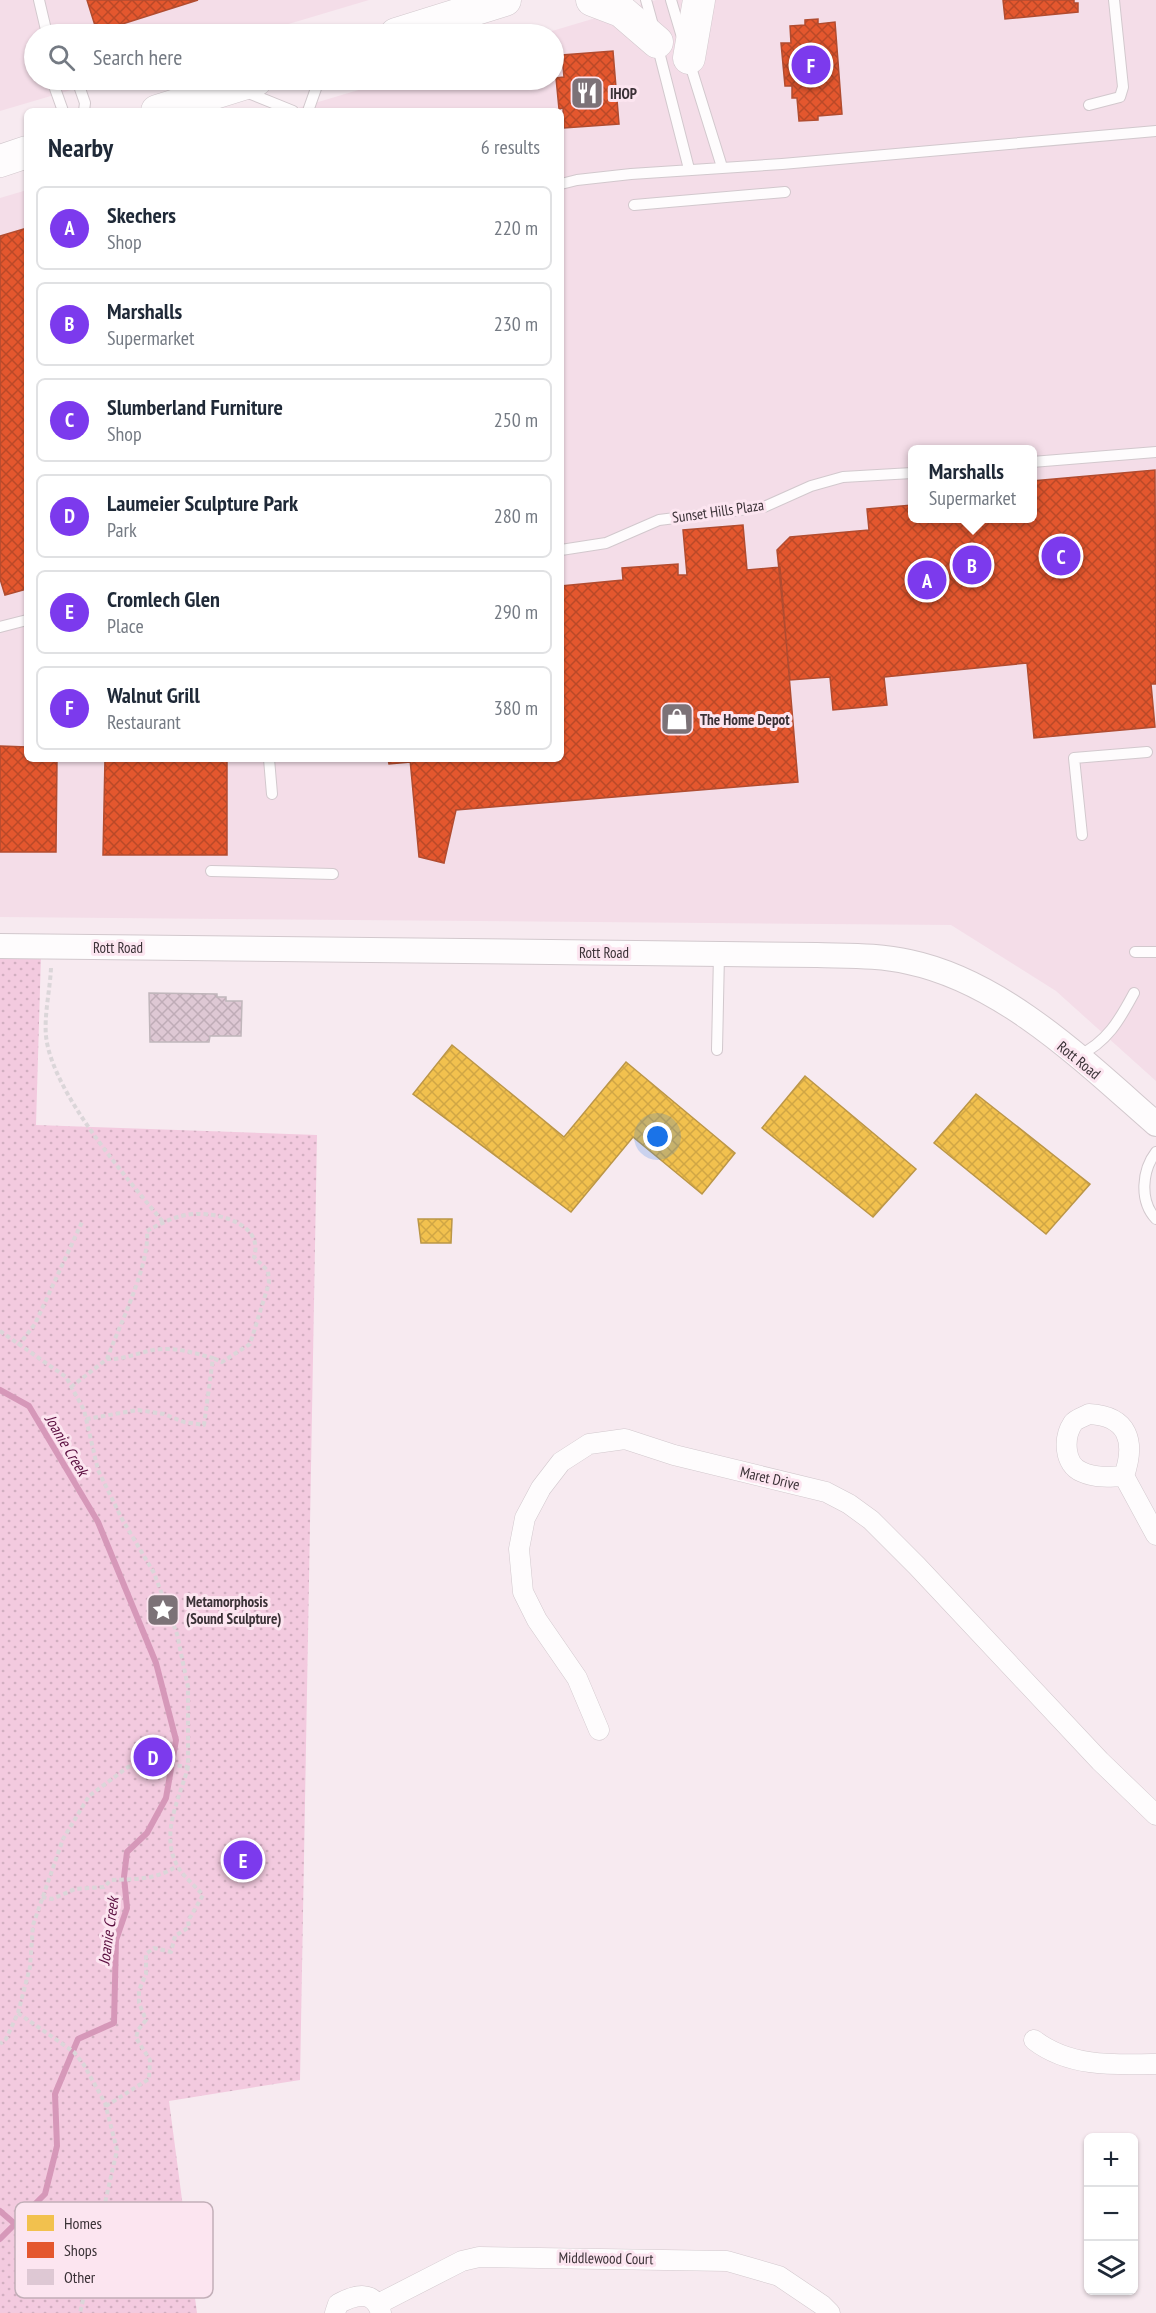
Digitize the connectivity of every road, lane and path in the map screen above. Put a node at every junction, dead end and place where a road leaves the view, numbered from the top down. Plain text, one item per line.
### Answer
1 (39, 0) edge
2 (505, 0) edge
3 (592, 0) edge
4 (646, 0) edge
5 (671, 0) edge
6 (699, 0) edge
7 (1114, 0) edge
8 (46, 24) edge
9 (421, 24) edge
10 (657, 42) junction
11 (689, 58) junction
12 (56, 90) edge
13 (80, 90) edge
14 (222, 90) edge
15 (256, 90) edge
16 (315, 90) edge
17 (1089, 105) dead end
18 (62, 108) edge
19 (84, 108) edge
20 (166, 108) edge
21 (288, 108) edge
22 (309, 108) edge
23 (1156, 131) edge
24 (24, 153) edge
25 (0, 161) edge
26 (722, 167) junction
27 (689, 169) junction
28 (564, 183) edge
29 (785, 192) dead end
30 (634, 205) dead end
31 (1156, 452) edge
32 (1037, 462) edge
33 (908, 472) edge
34 (564, 550) edge
35 (24, 621) edge
36 (0, 627) edge
37 (1147, 752) dead end
38 (269, 762) edge
39 (272, 794) dead end
40 (1082, 835) dead end
41 (211, 871) dead end
42 (333, 874) dead end
43 (0, 946) edge
44 (51, 946) junction
45 (1135, 952) dead end
46 (1156, 952) edge
47 (719, 953) junction
48 (1134, 993) dead end
49 (717, 1050) dead end
50 (1077, 1057) junction
51 (1156, 1124) edge
52 (1156, 1152) edge
53 (1156, 1219) edge
54 (82, 1222) dead end
55 (163, 1222) junction
56 (0, 1331) edge
57 (18, 1346) junction
58 (213, 1358) junction
59 (107, 1359) junction
60 (72, 1387) junction
61 (86, 1419) junction
62 (1124, 1476) dead end
63 (1156, 1535) edge
64 (599, 1730) dead end
65 (188, 1767) junction
66 (1156, 1815) edge
67 (177, 1866) junction
68 (42, 1897) junction
69 (18, 2013) junction
70 (1034, 2040) dead end
71 (0, 2044) edge
72 (1156, 2064) edge
73 (106, 2106) junction
74 (105, 2202) edge
75 (83, 2298) edge
76 (379, 2308) edge
77 (80, 2313) edge
78 (335, 2313) edge
79 (830, 2313) edge

1 - 8 lane
2 - 9 main road
3 - 10 main road
4 - 10 lane
5 - 11 lane
6 - 11 main road
7 - 17 lane
10 - 27 lane
11 - 26 lane
12 - 18 lane
13 - 19 lane
14 - 20 main road
15 - 21 lane
16 - 22 lane
23 - 26 lane
24 - 25 main road
26 - 27 lane
27 - 28 lane
29 - 30 lane
31 - 32 lane
33 - 34 lane, Sunset Hills Plaza
35 - 36 lane
37 - 40 lane
38 - 39 lane
41 - 42 lane
43 - 44 street, Rott Road
44 - 47 street, Rott Road
44 - 55 path
45 - 46 lane
47 - 49 lane
47 - 50 street, Rott Road
48 - 50 lane
50 - 51 street, Rott Road
52 - 53 lane
54 - 57 path
55 - 58 path
55 - 59 path
56 - 57 path
57 - 60 path
58 - 59 path
58 - 61 path
59 - 60 path
60 - 61 path
61 - 65 path
62 - 63 street
64 - 66 street, Maret Drive
65 - 67 path
65 - 68 path
67 - 68 path
67 - 73 path
68 - 69 path
69 - 71 path
69 - 73 path
70 - 72 street
73 - 74 path
75 - 77 path
76 - 78 street, Middlewood Court
76 - 79 street, Middlewood Court

